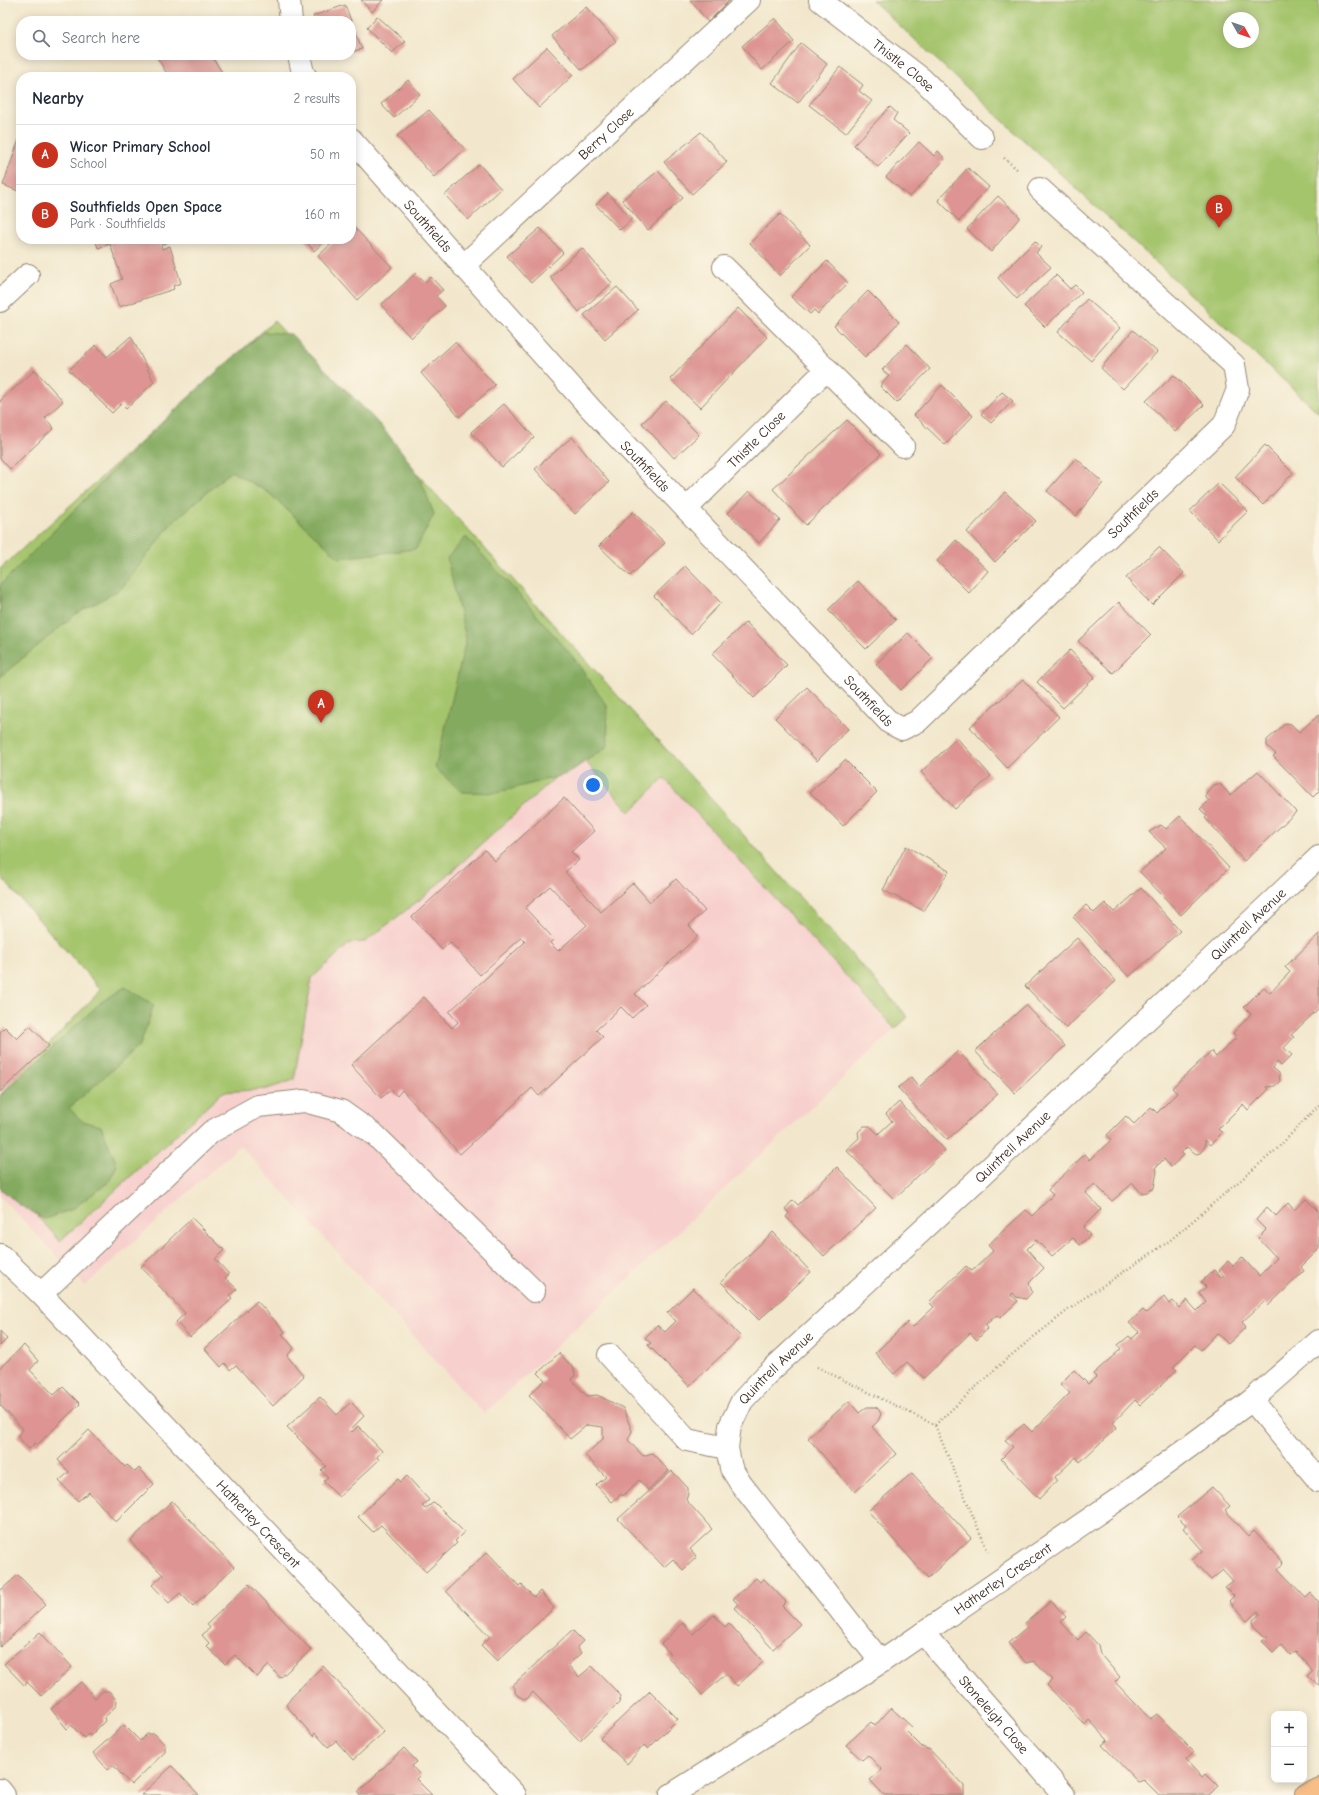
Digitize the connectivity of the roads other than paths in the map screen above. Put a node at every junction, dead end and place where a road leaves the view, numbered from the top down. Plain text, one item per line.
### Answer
1 (290, 0) edge
2 (749, 0) edge
3 (820, 0) edge
4 (291, 16) edge
5 (300, 60) edge
6 (303, 72) edge
7 (982, 138) road end
8 (356, 145) edge
9 (1040, 189) road end
10 (463, 266) junction
11 (724, 267) dead end
12 (28, 275) dead end
13 (0, 301) edge
14 (827, 369) junction
15 (903, 446) dead end
16 (686, 509) junction
17 (1319, 857) edge
18 (0, 1255) edge
19 (534, 1290) dead end
20 (41, 1294) junction
21 (1319, 1341) edge
22 (609, 1355) dead end
23 (1252, 1400) junction
24 (727, 1448) junction
25 (1319, 1481) edge
26 (923, 1633) junction
27 (881, 1662) junction
28 (1319, 1787) edge
29 (0, 1790) edge
30 (4, 1795) edge
31 (516, 1795) edge
32 (671, 1795) edge
33 (1064, 1795) edge
34 (1306, 1795) edge

1 - 4 street
2 - 10 street, Berry Close
3 - 7 street, Thistle Close
5 - 6 street
8 - 10 street, Southfields
9 - 16 street, Southfields
10 - 16 street, Southfields
11 - 14 street
12 - 13 street
14 - 15 street
14 - 16 street, Thistle Close
17 - 24 street, Quintrell Avenue
18 - 20 street, Hatherley Crescent
19 - 20 street
20 - 31 street, Hatherley Crescent
21 - 23 street, Hatherley Crescent
22 - 24 street
23 - 25 street
23 - 26 street, Hatherley Crescent
24 - 27 street, Quintrell Avenue
26 - 27 street, Hatherley Crescent
26 - 33 street, Stoneleigh Close
27 - 32 street, Hatherley Crescent
28 - 34 main road
29 - 30 street

